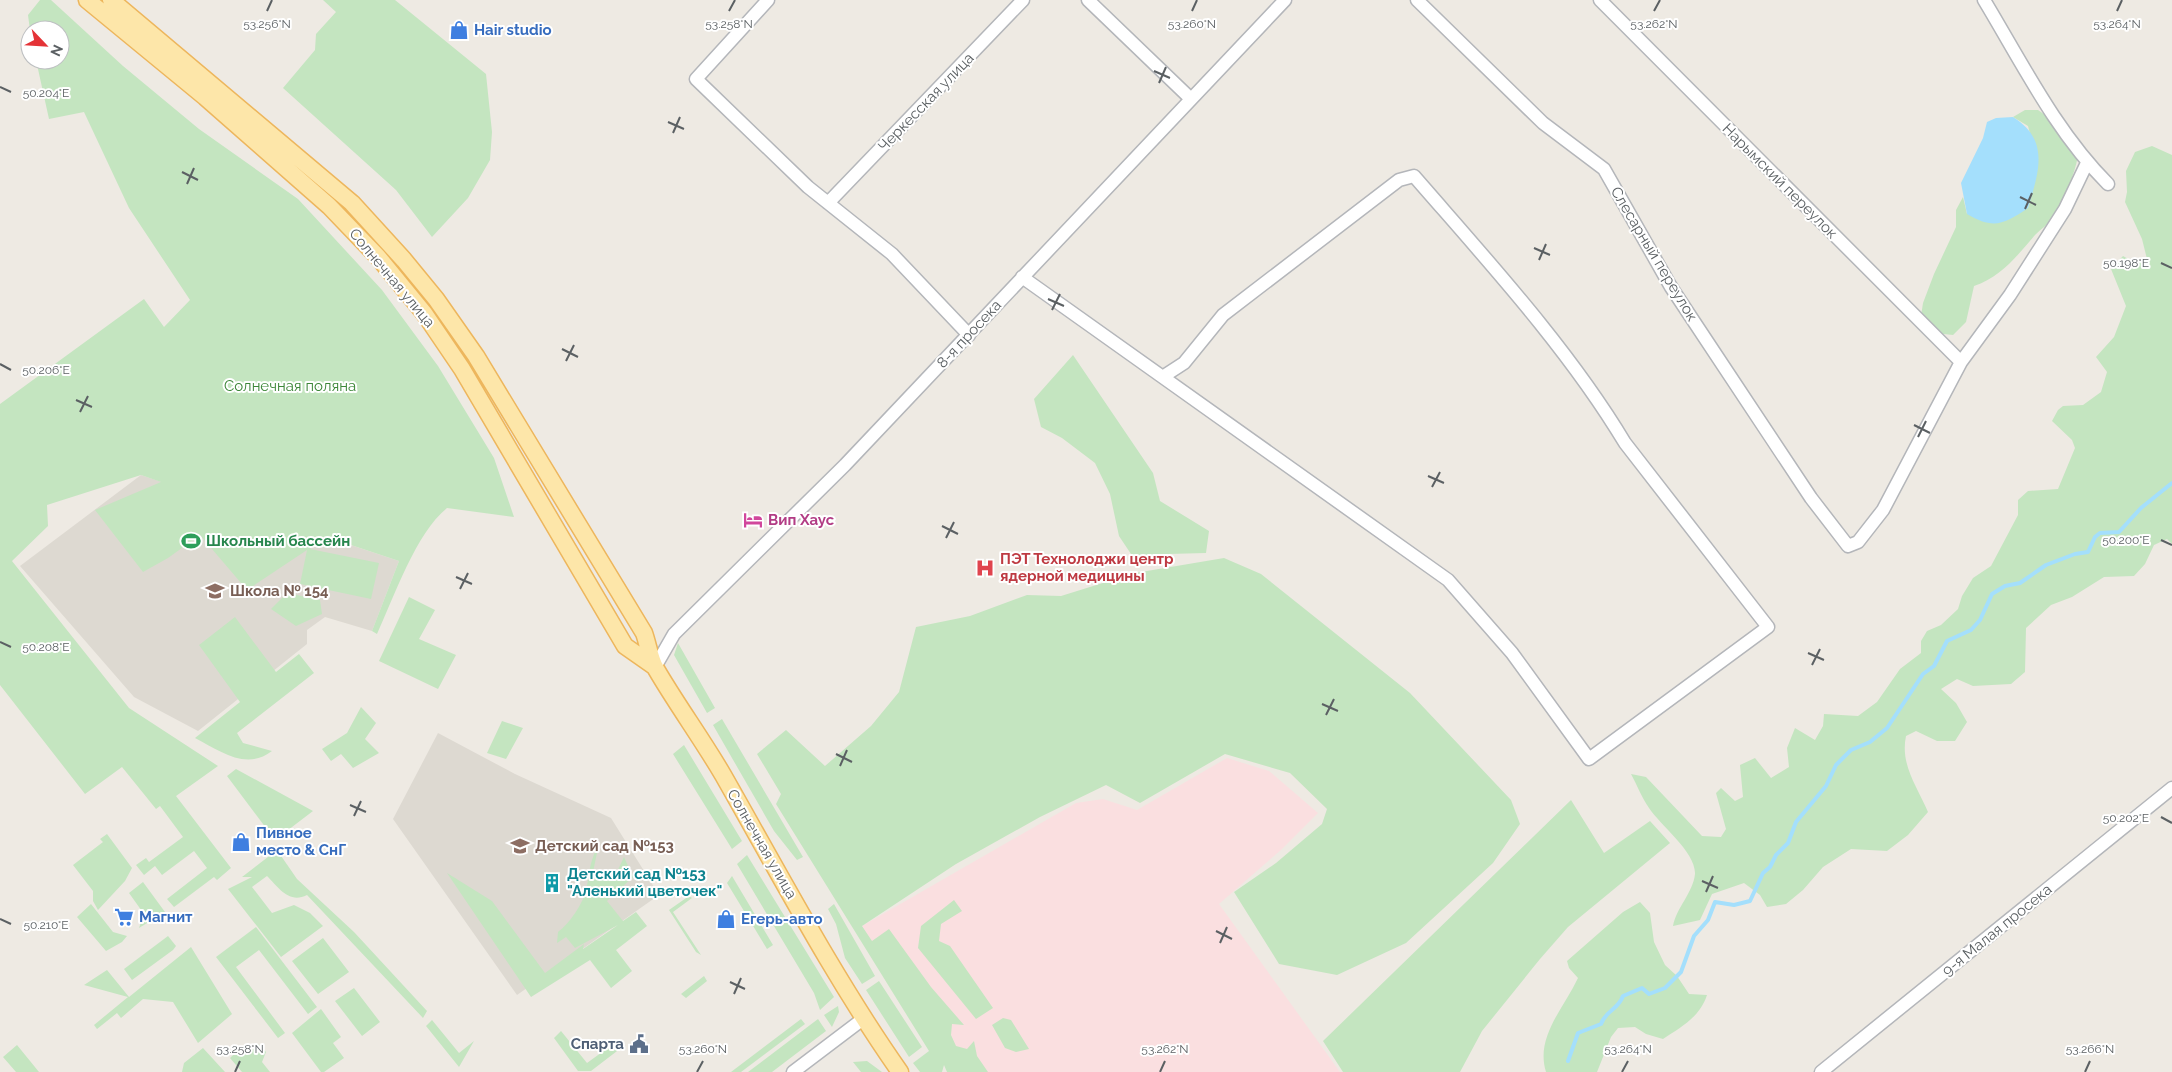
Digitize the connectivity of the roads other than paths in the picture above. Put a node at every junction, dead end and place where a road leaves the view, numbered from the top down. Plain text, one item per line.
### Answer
1 (87, 0) edge
2 (111, 0) edge
3 (768, 0) edge
4 (1023, 0) edge
5 (1088, 0) edge
6 (1285, 0) edge
7 (1417, 0) edge
8 (1600, 0) edge
9 (1984, 0) edge
10 (1191, 99) junction
11 (2087, 163) junction
12 (2108, 184) dead end
13 (828, 203) junction
14 (1022, 277) junction
15 (969, 335) junction
16 (1961, 362) junction
17 (1164, 376) junction
18 (655, 668) junction
19 (2172, 788) edge
20 (863, 1019) junction
21 (793, 1072) edge
22 (900, 1072) edge
23 (1821, 1072) edge

1 - 18 main road, Солнечная улица
2 - 18 main road, Солнечная улица
3 - 13 street
4 - 13 street, Черкесская улица
5 - 10 street
6 - 10 street, 8-я просека
7 - 16 street, Слесарный переулок
8 - 16 street, Нарымский переулок
9 - 11 street
10 - 14 street, 8-я просека
11 - 12 street
11 - 16 street
13 - 15 street
14 - 15 street, 8-я просека
14 - 17 street
15 - 18 street, 8-я просека
17 - 17 street
18 - 20 main road, Солнечная улица
19 - 23 street, 9-я Малая просека
20 - 21 street
20 - 22 main road, Солнечная улица

